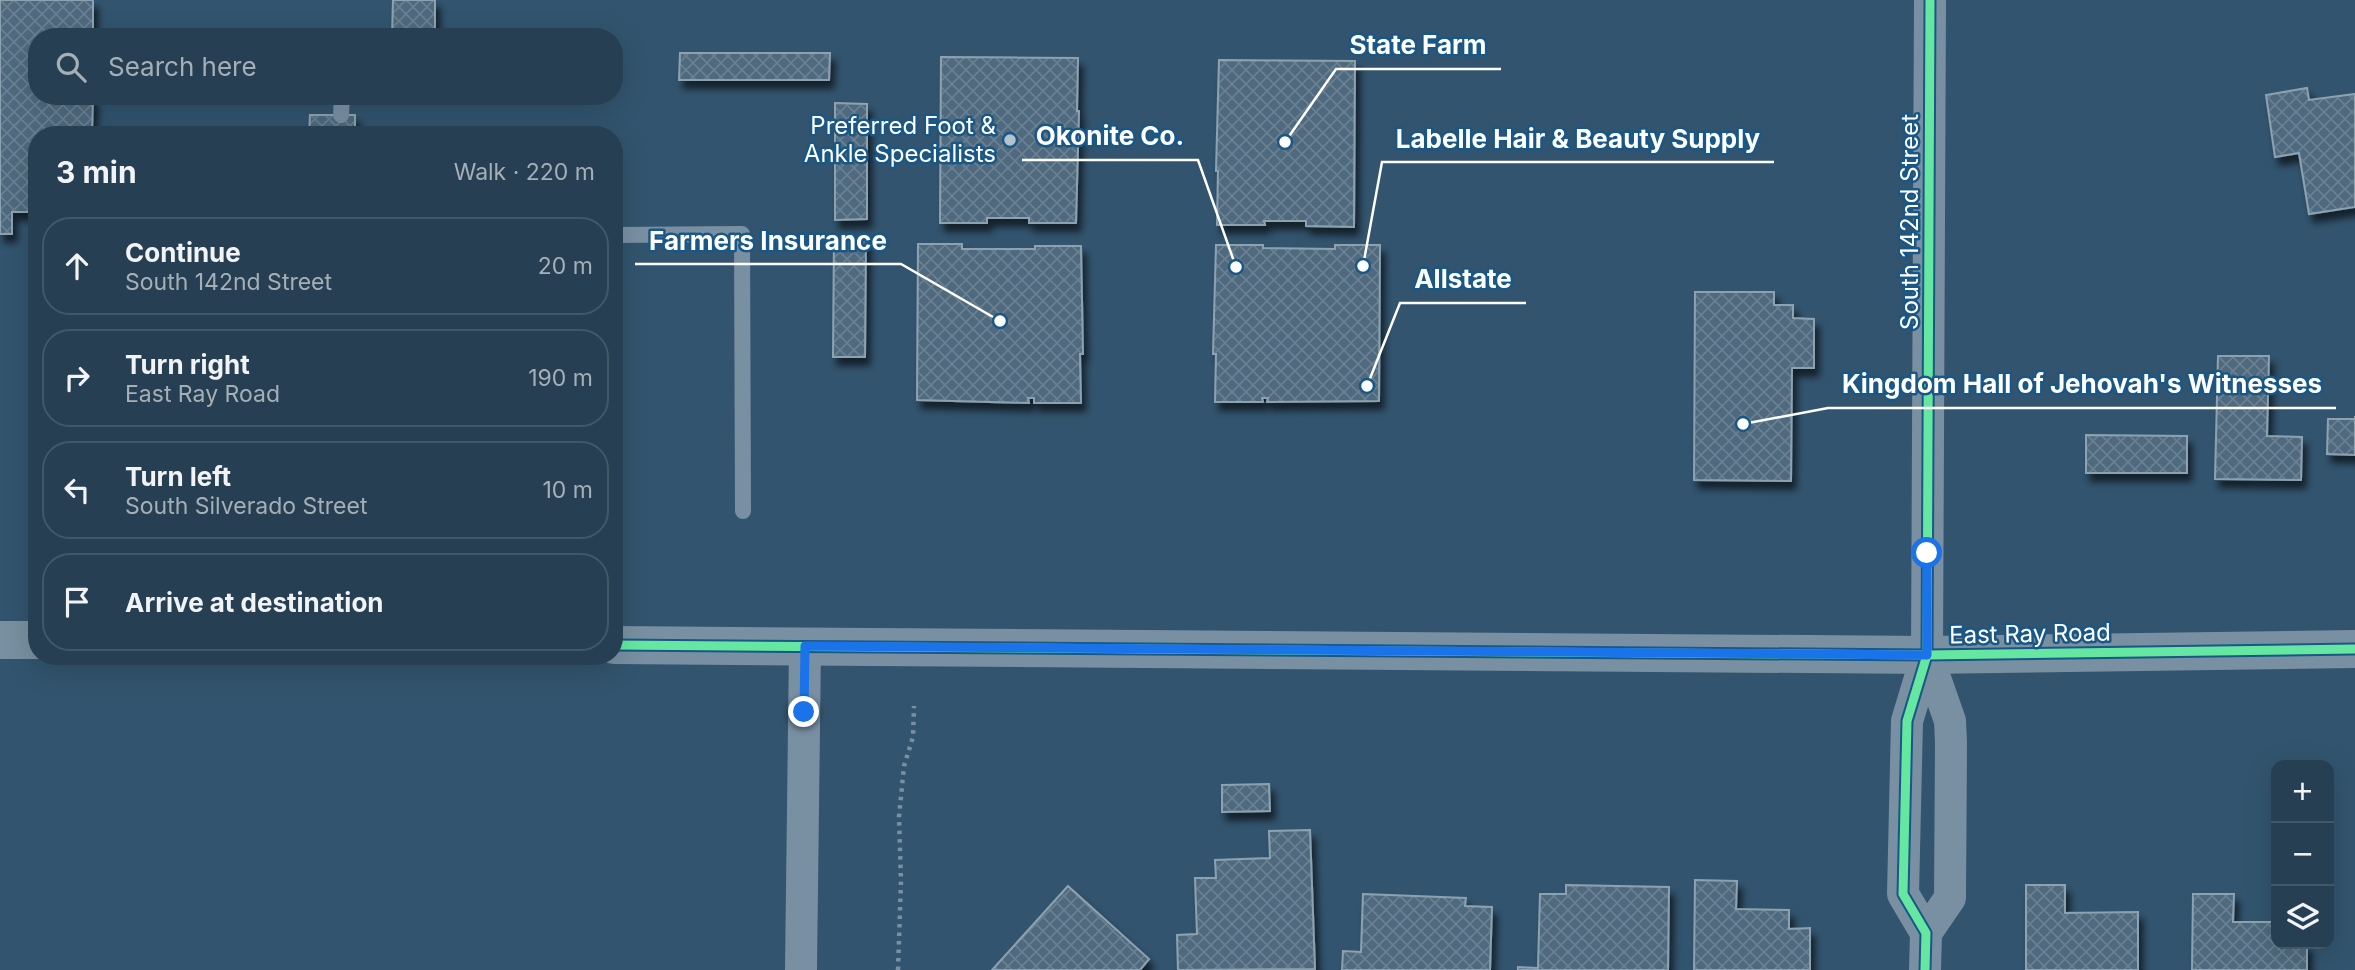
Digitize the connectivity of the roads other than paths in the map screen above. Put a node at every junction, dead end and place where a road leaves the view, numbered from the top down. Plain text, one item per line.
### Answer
1 (1930, 0) edge
2 (342, 105) edge
3 (341, 115) dead end
4 (623, 235) edge
5 (743, 512) dead end
6 (0, 640) edge
7 (28, 640) edge
8 (623, 645) edge
9 (805, 646) junction
10 (2355, 649) edge
11 (1927, 655) junction
12 (1926, 933) junction
13 (801, 970) edge
14 (1925, 970) edge

1 - 11 street, South 142nd Street
2 - 3 lane
4 - 5 lane
6 - 7 main road
8 - 9 main road, East Ray Road
9 - 11 main road, East Ray Road
9 - 13 street
10 - 11 main road, East Ray Road
11 - 12 street
11 - 12 street
12 - 14 street

